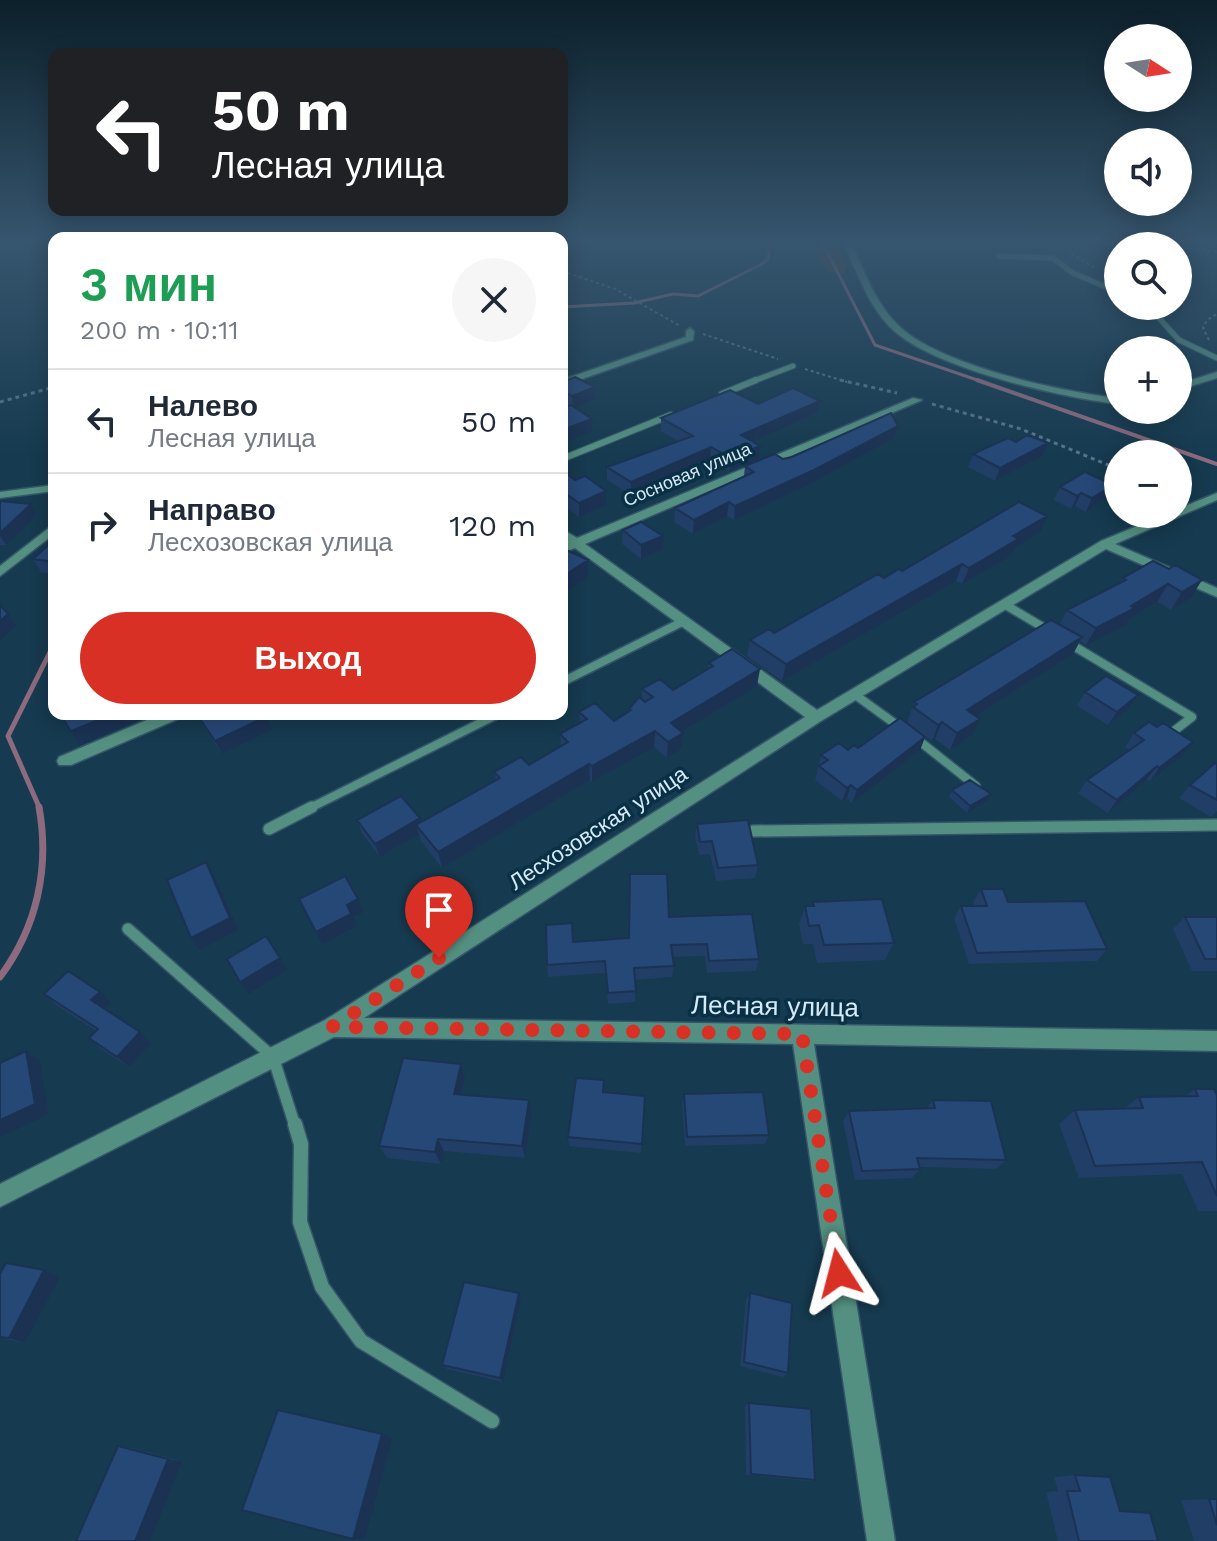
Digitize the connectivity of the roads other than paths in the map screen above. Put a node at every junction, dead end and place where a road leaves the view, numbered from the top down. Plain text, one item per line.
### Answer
1 (883, 312) edge
2 (1161, 320) edge
3 (690, 331) road end
4 (1217, 358) edge
5 (793, 366) road end
6 (1217, 375) edge
7 (568, 381) edge
8 (1192, 383) edge
9 (721, 395) edge
10 (1104, 399) edge
11 (917, 400) road end
12 (678, 412) edge
13 (568, 457) edge
14 (48, 489) edge
15 (0, 495) edge
16 (1217, 496) edge
17 (1192, 507) edge
18 (1143, 528) edge
19 (48, 533) edge
20 (1105, 544) junction
21 (569, 546) edge
22 (0, 572) edge
23 (1217, 593) edge
24 (1004, 604) junction
25 (684, 621) junction
26 (568, 679) edge
27 (854, 694) junction
28 (816, 717) junction
29 (161, 720) edge
30 (486, 720) edge
31 (1174, 731) edge
32 (65, 761) dead end
33 (976, 786) edge
34 (1217, 825) edge
35 (269, 829) dead end
36 (753, 831) edge
37 (128, 929) dead end
38 (332, 1027) junction
39 (802, 1034) junction
40 (1217, 1041) edge
41 (273, 1057) junction
42 (0, 1196) edge
43 (492, 1421) dead end
44 (881, 1541) edge

1 - 10 street
2 - 4 lane
3 - 7 street
5 - 9 lane
6 - 8 street
11 - 21 street, Сосновая улица
12 - 13 lane
14 - 15 street
16 - 17 street, Лесхозовская улица
18 - 20 street, Лесхозовская улица
19 - 22 street
20 - 23 street
20 - 24 street, Лесхозовская улица
21 - 25 street
24 - 27 street, Лесхозовская улица
24 - 31 lane
25 - 26 lane
25 - 28 street
27 - 28 street, Лесхозовская улица
27 - 33 lane
28 - 38 street, Лесхозовская улица
29 - 32 street
30 - 35 lane
34 - 36 lane
37 - 41 lane
38 - 39 street, Лесная улица
38 - 41 street, Лесхозовская улица
39 - 40 street, Лесная улица
39 - 44 street
41 - 42 street, Лесхозовская улица
41 - 43 lane

